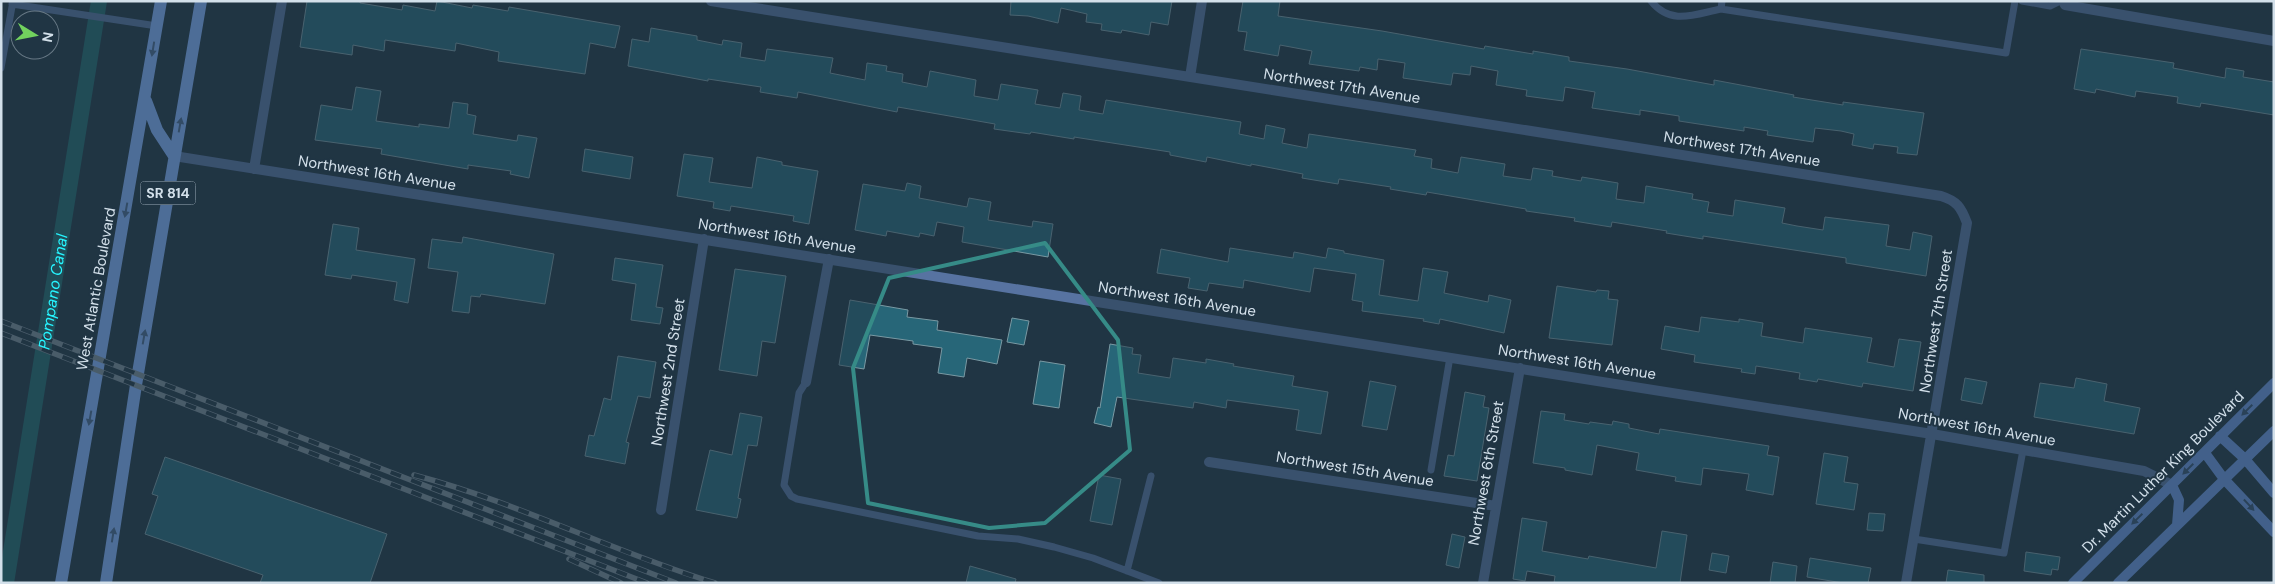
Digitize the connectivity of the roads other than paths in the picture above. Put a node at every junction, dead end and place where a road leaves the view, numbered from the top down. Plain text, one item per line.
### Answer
1 (160, 1) edge
2 (201, 1) edge
3 (282, 1) edge
4 (711, 1) edge
5 (1202, 1) edge
6 (1651, 1) edge
7 (1722, 1) edge
8 (2016, 1) edge
9 (2022, 1) edge
10 (12, 2) edge
11 (727, 2) edge
12 (2063, 3) edge
13 (1721, 10) junction
14 (157, 26) junction
15 (2274, 41) edge
16 (1, 68) edge
17 (1190, 77) junction
18 (145, 98) junction
19 (174, 156) junction
20 (254, 169) junction
21 (1963, 212) joint
22 (704, 239) junction
23 (829, 259) junction
24 (1450, 357) junction
25 (1520, 368) junction
26 (806, 382) joint
27 (2274, 383) edge
28 (2274, 430) edge
29 (1932, 434) junction
30 (2220, 436) junction
31 (2023, 450) junction
32 (2205, 453) junction
33 (2245, 459) junction
34 (1210, 462) dead end
35 (1431, 470) dead end
36 (1151, 476) dead end
37 (2224, 479) junction
38 (2172, 485) junction
39 (2274, 493) edge
40 (1496, 506) junction
41 (661, 510) dead end
42 (2177, 525) junction
43 (2274, 532) edge
44 (1914, 538) junction
45 (1127, 571) junction
46 (61, 583) edge
47 (106, 583) edge
48 (1160, 583) edge
49 (1483, 583) edge
50 (1906, 583) edge
51 (2073, 583) edge
52 (2118, 583) edge

1 - 14 main road, West Atlantic Boulevard / SR 814
19 -> 2 main road, SR 814
3 - 20 street
4 - 11 street, Northwest 17th Avenue
5 - 17 street
6 - 13 lane
7 - 13 lane
8 - 13 lane
9 - 12 lane
10 - 14 lane
10 - 16 lane
11 - 17 street, Northwest 17th Avenue
12 - 15 street
14 -> 18 main road, West Atlantic Boulevard / SR 814
17 - 21 street, Northwest 17th Avenue
18 - 19 main road
18 -> 46 main road, West Atlantic Boulevard / SR 814
19 - 20 street, Northwest 16th Avenue
47 -> 19 main road, SR 814
20 - 22 street, Northwest 16th Avenue
21 - 29 street, Northwest 7th Street
22 - 23 street, Northwest 16th Avenue
22 - 41 street, Northwest 2nd Street
23 - 24 street, Northwest 16th Avenue
23 - 26 street
24 - 25 street, Northwest 16th Avenue
24 - 35 lane
25 - 29 street, Northwest 16th Avenue
25 - 40 street, Northwest 6th Street
26 - 45 lane
27 -> 30 main road, Dr. Martin Luther King Boulevard
28 - 33 main road
29 - 31 street, Northwest 16th Avenue
29 - 44 street, Northwest 7th Street
30 - 32 main road, Dr. Martin Luther King Boulevard
30 - 33 main road
31 - 38 street, Northwest 16th Avenue
31 - 44 lane
32 - 37 main road
32 -> 38 main road, Dr. Martin Luther King Boulevard
33 - 37 main road
33 - 39 main road
34 - 40 street, Northwest 15th Avenue
36 - 45 lane
37 - 42 main road
37 -> 43 main road
38 - 42 main road
38 -> 51 main road, Dr. Martin Luther King Boulevard
40 - 49 street, Northwest 6th Street
42 - 52 main road
44 - 50 street, Northwest 7th Street
45 - 48 lane

